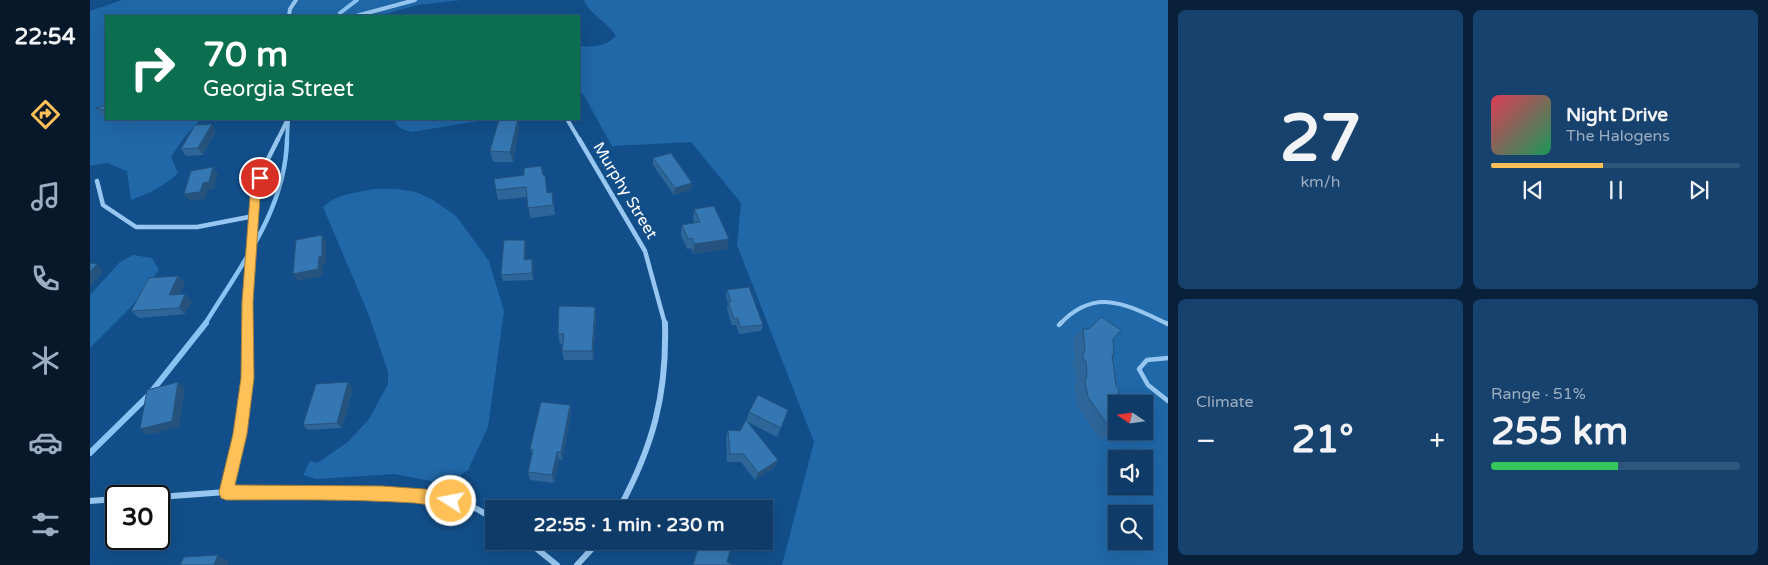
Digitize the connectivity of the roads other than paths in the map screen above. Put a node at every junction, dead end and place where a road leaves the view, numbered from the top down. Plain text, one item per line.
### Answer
1 (296, 0) edge
2 (415, 0) edge
3 (289, 15) edge
4 (360, 15) edge
5 (288, 120) edge
6 (568, 120) edge
7 (97, 181) dead end
8 (254, 216) junction
9 (1168, 324) edge
10 (1059, 325) dead end
11 (1168, 358) edge
12 (1168, 401) edge
13 (226, 492) junction
14 (170, 496) edge
15 (105, 500) edge
16 (624, 500) edge
17 (90, 501) edge
18 (485, 514) edge
19 (538, 550) edge
20 (591, 550) edge
21 (557, 565) edge
22 (577, 565) edge

1 - 3 street
2 - 4 street
5 - 8 street
6 - 16 street, Murphy Street
7 - 8 street
8 - 13 street
9 - 10 lane
11 - 12 lane
13 - 14 street
13 - 18 street
15 - 17 street
19 - 21 street
20 - 22 street

